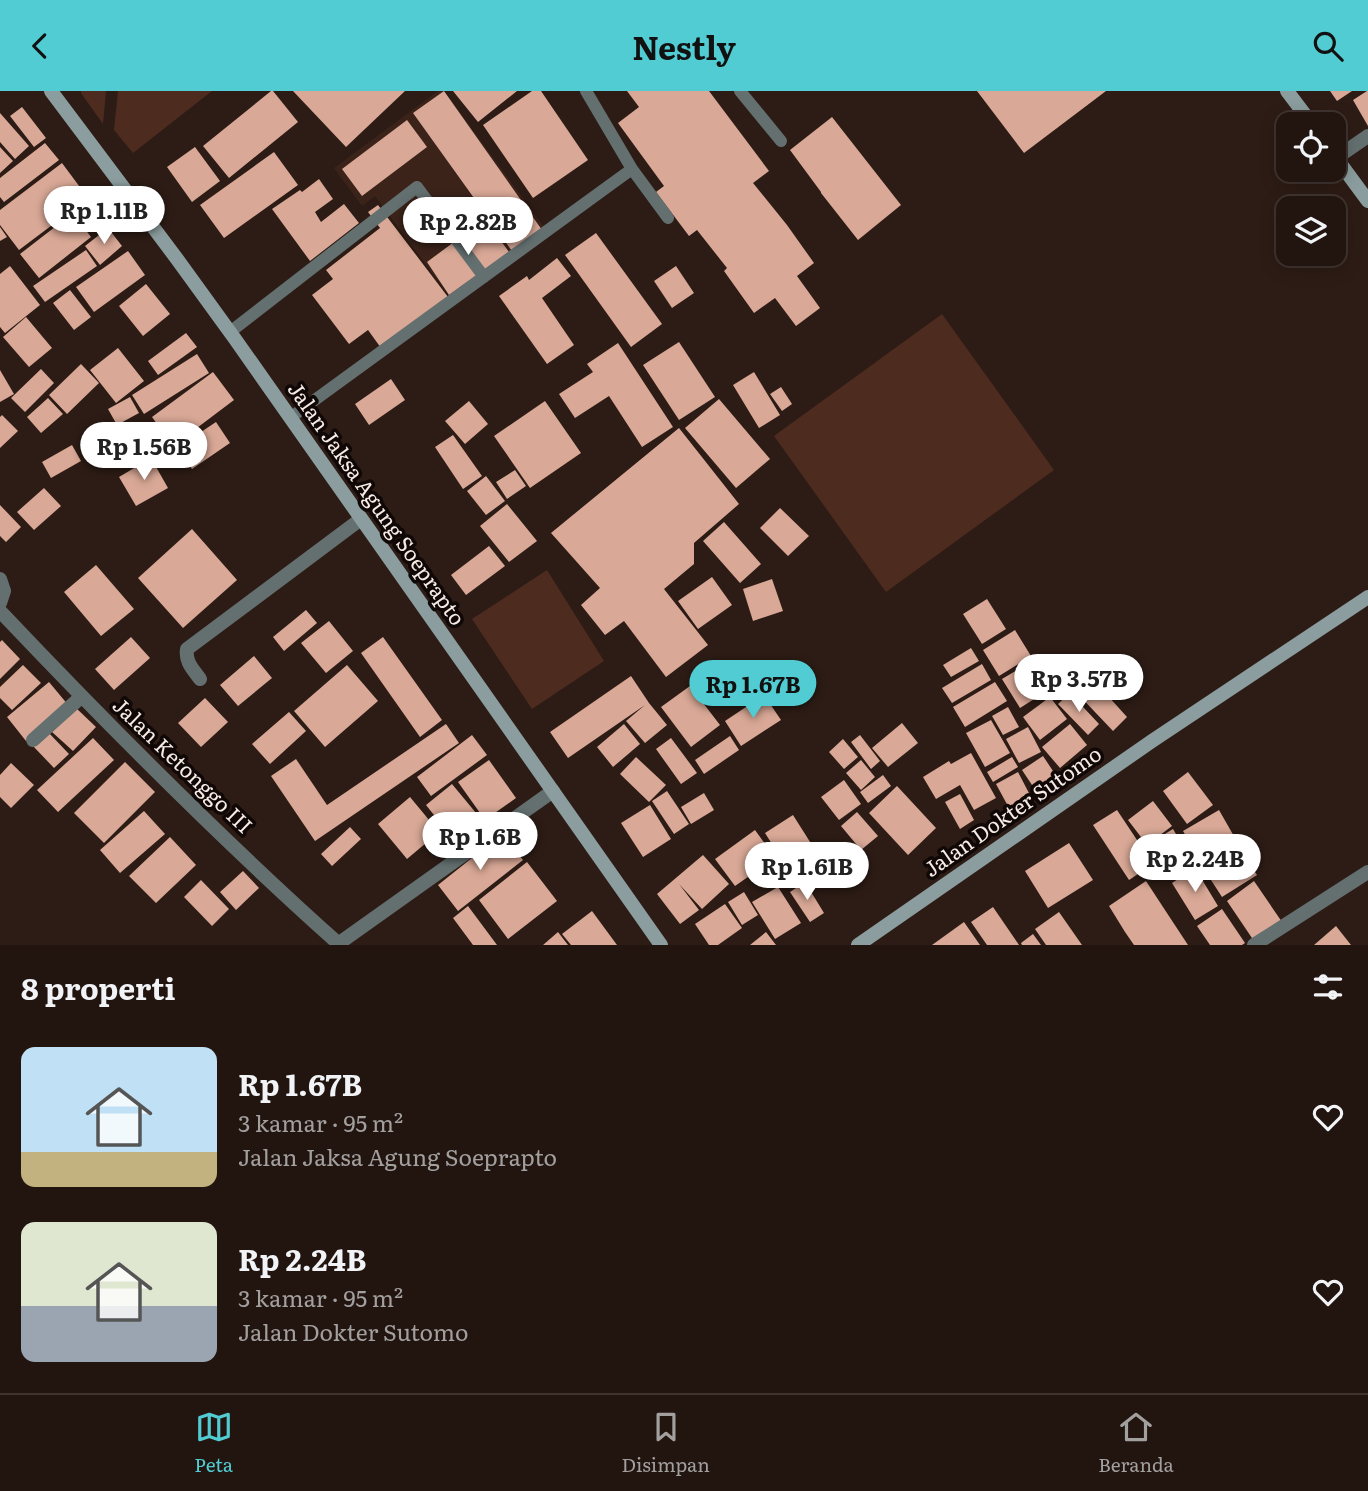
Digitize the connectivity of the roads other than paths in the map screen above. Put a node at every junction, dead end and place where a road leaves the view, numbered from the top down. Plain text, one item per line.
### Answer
1 (51, 91) edge
2 (586, 91) edge
3 (740, 91) edge
4 (1287, 91) edge
5 (1302, 112) edge
6 (1368, 136) edge
7 (781, 141) dead end
8 (1346, 149) edge
9 (632, 169) junction
10 (1346, 171) edge
11 (1368, 201) edge
12 (668, 218) dead end
13 (484, 277) junction
14 (230, 333) junction
15 (290, 418) junction
16 (361, 519) junction
17 (0, 579) edge
18 (1368, 597) edge
19 (0, 603) edge
20 (0, 611) edge
21 (200, 679) dead end
22 (81, 697) junction
23 (33, 740) dead end
24 (553, 791) junction
25 (1368, 872) edge
26 (339, 944) edge
27 (661, 945) edge
28 (858, 945) edge
29 (1254, 945) edge

1 - 14 main road, Jalan Jaksa Agung Soeprapto
2 - 9 lane
3 - 7 lane
4 - 5 main road
6 - 8 street
9 - 12 lane
9 - 13 lane
10 - 11 main road
13 - 14 lane
13 - 15 lane
14 - 15 main road, Jalan Jaksa Agung Soeprapto
15 - 16 main road, Jalan Jaksa Agung Soeprapto
16 - 21 street
16 - 24 main road, Jalan Jaksa Agung Soeprapto
17 - 19 street
18 - 28 main road, Jalan Dokter Sutomo
20 - 22 street, Jalan Ketonggo III
22 - 23 street
22 - 26 street, Jalan Ketonggo III
24 - 26 street
24 - 27 main road, Jalan Jaksa Agung Soeprapto
25 - 29 street

